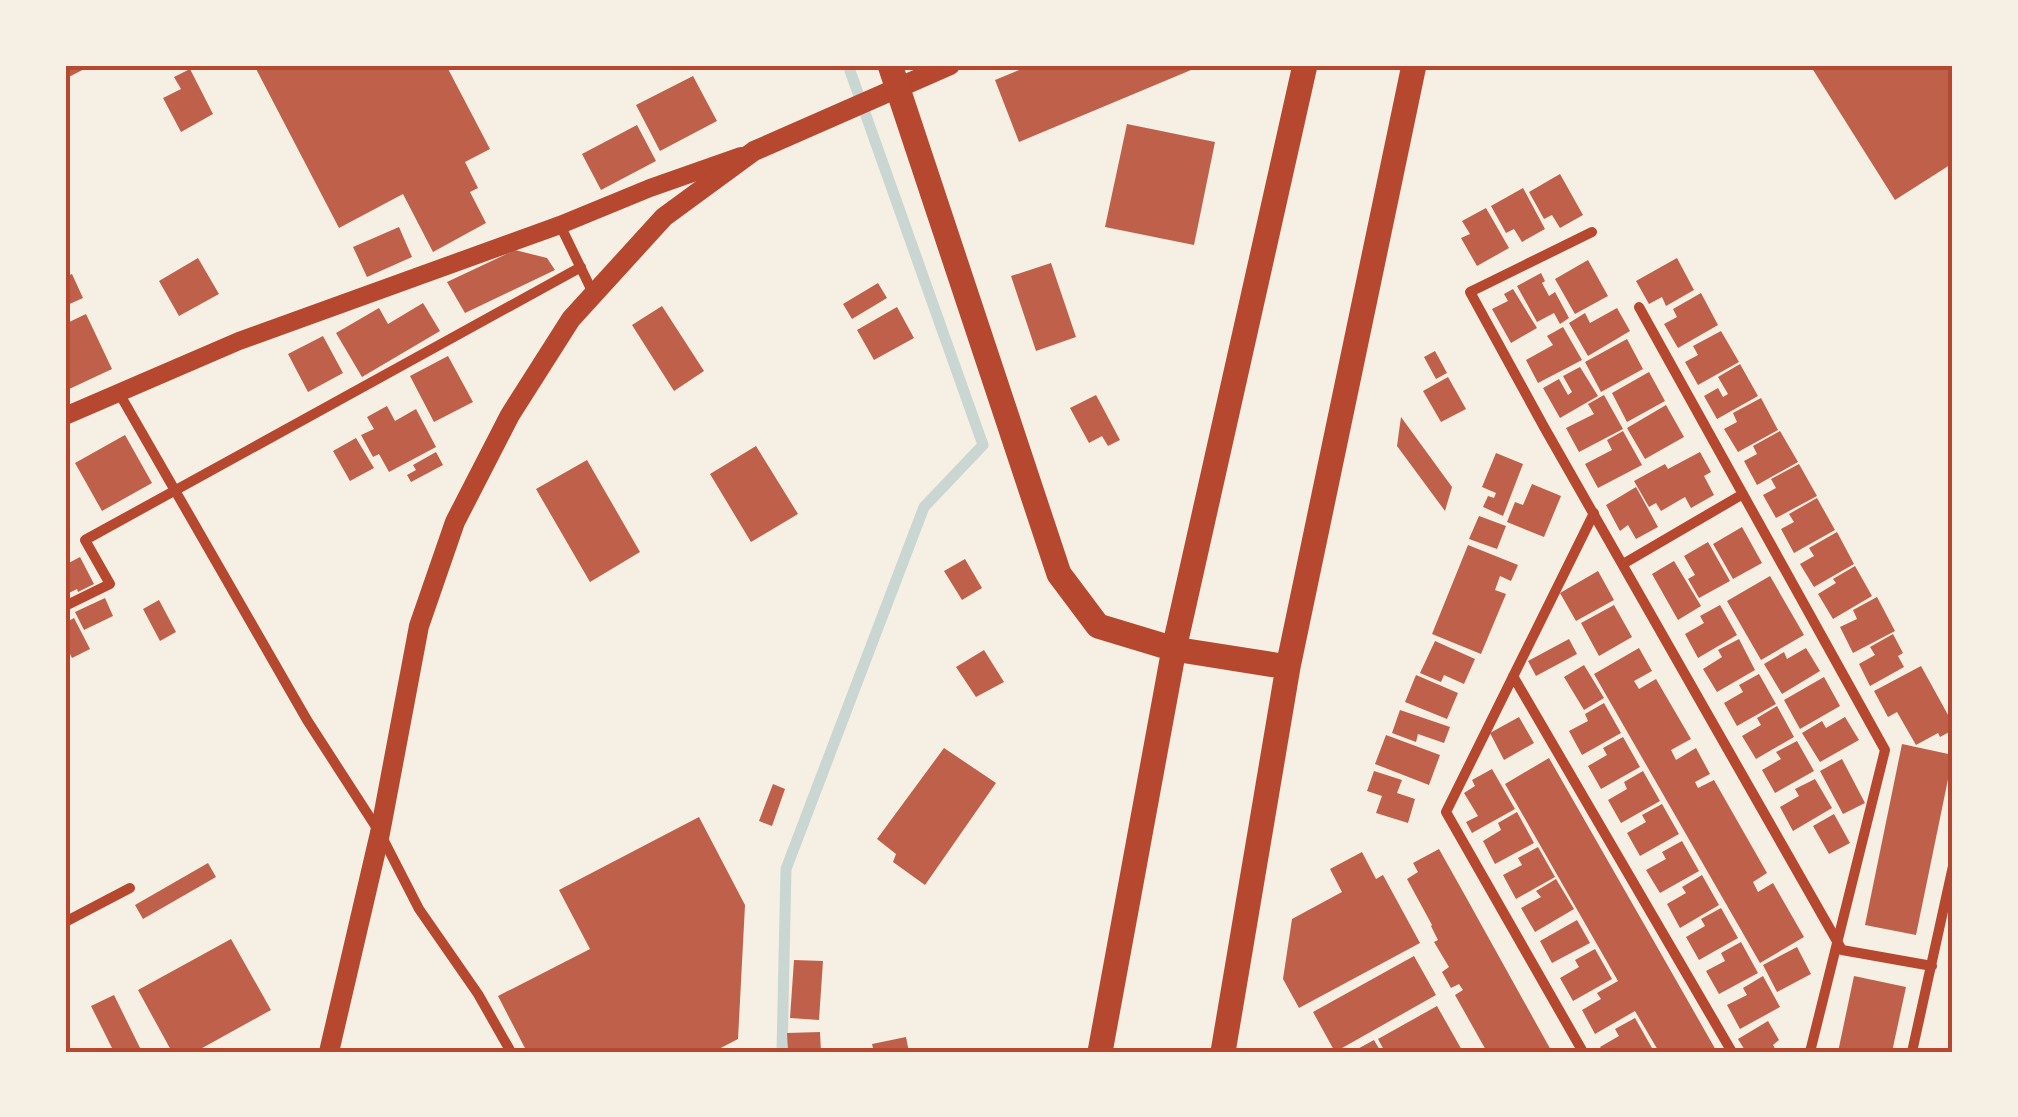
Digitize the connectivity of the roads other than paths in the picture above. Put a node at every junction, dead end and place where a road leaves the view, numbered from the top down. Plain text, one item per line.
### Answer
1 (950, 65) edge
2 (1305, 65) edge
3 (1414, 65) edge
4 (894, 76) edge
5 (754, 151) junction
6 (560, 226) junction
7 (1592, 232) dead end
8 (580, 267) junction
9 (594, 294) junction
10 (1639, 307) dead end
11 (119, 393) junction
12 (65, 416) edge
13 (176, 492) junction
14 (1743, 494) junction
15 (1594, 513) junction
16 (1623, 564) junction
17 (65, 606) edge
18 (1174, 649) junction
19 (1288, 667) junction
20 (1513, 676) junction
21 (380, 833) junction
22 (1953, 866) edge
23 (130, 888) dead end
24 (65, 922) edge
25 (1836, 940) junction
26 (1932, 966) junction
27 (329, 1052) edge
28 (511, 1052) edge
29 (1100, 1052) edge
30 (1222, 1052) edge
31 (1583, 1052) edge
32 (1732, 1052) edge
33 (1810, 1052) edge
34 (1912, 1052) edge

1 - 4 main road
2 - 18 main road
3 - 19 main road
4 - 5 main road
4 - 18 main road
5 - 6 street
5 - 9 main road
6 - 8 street
6 - 11 street
7 - 15 street
8 - 9 street
8 - 13 street
9 - 21 main road
10 - 14 street
11 - 12 street
11 - 13 street
13 - 17 street
13 - 21 street
14 - 16 street
14 - 25 street
15 - 16 street
15 - 20 street
16 - 25 street
18 - 19 main road
18 - 29 main road
19 - 30 main road
20 - 31 street
20 - 32 street
21 - 27 main road
21 - 28 street
22 - 26 street
23 - 24 street
25 - 26 street
25 - 33 street
26 - 34 street

